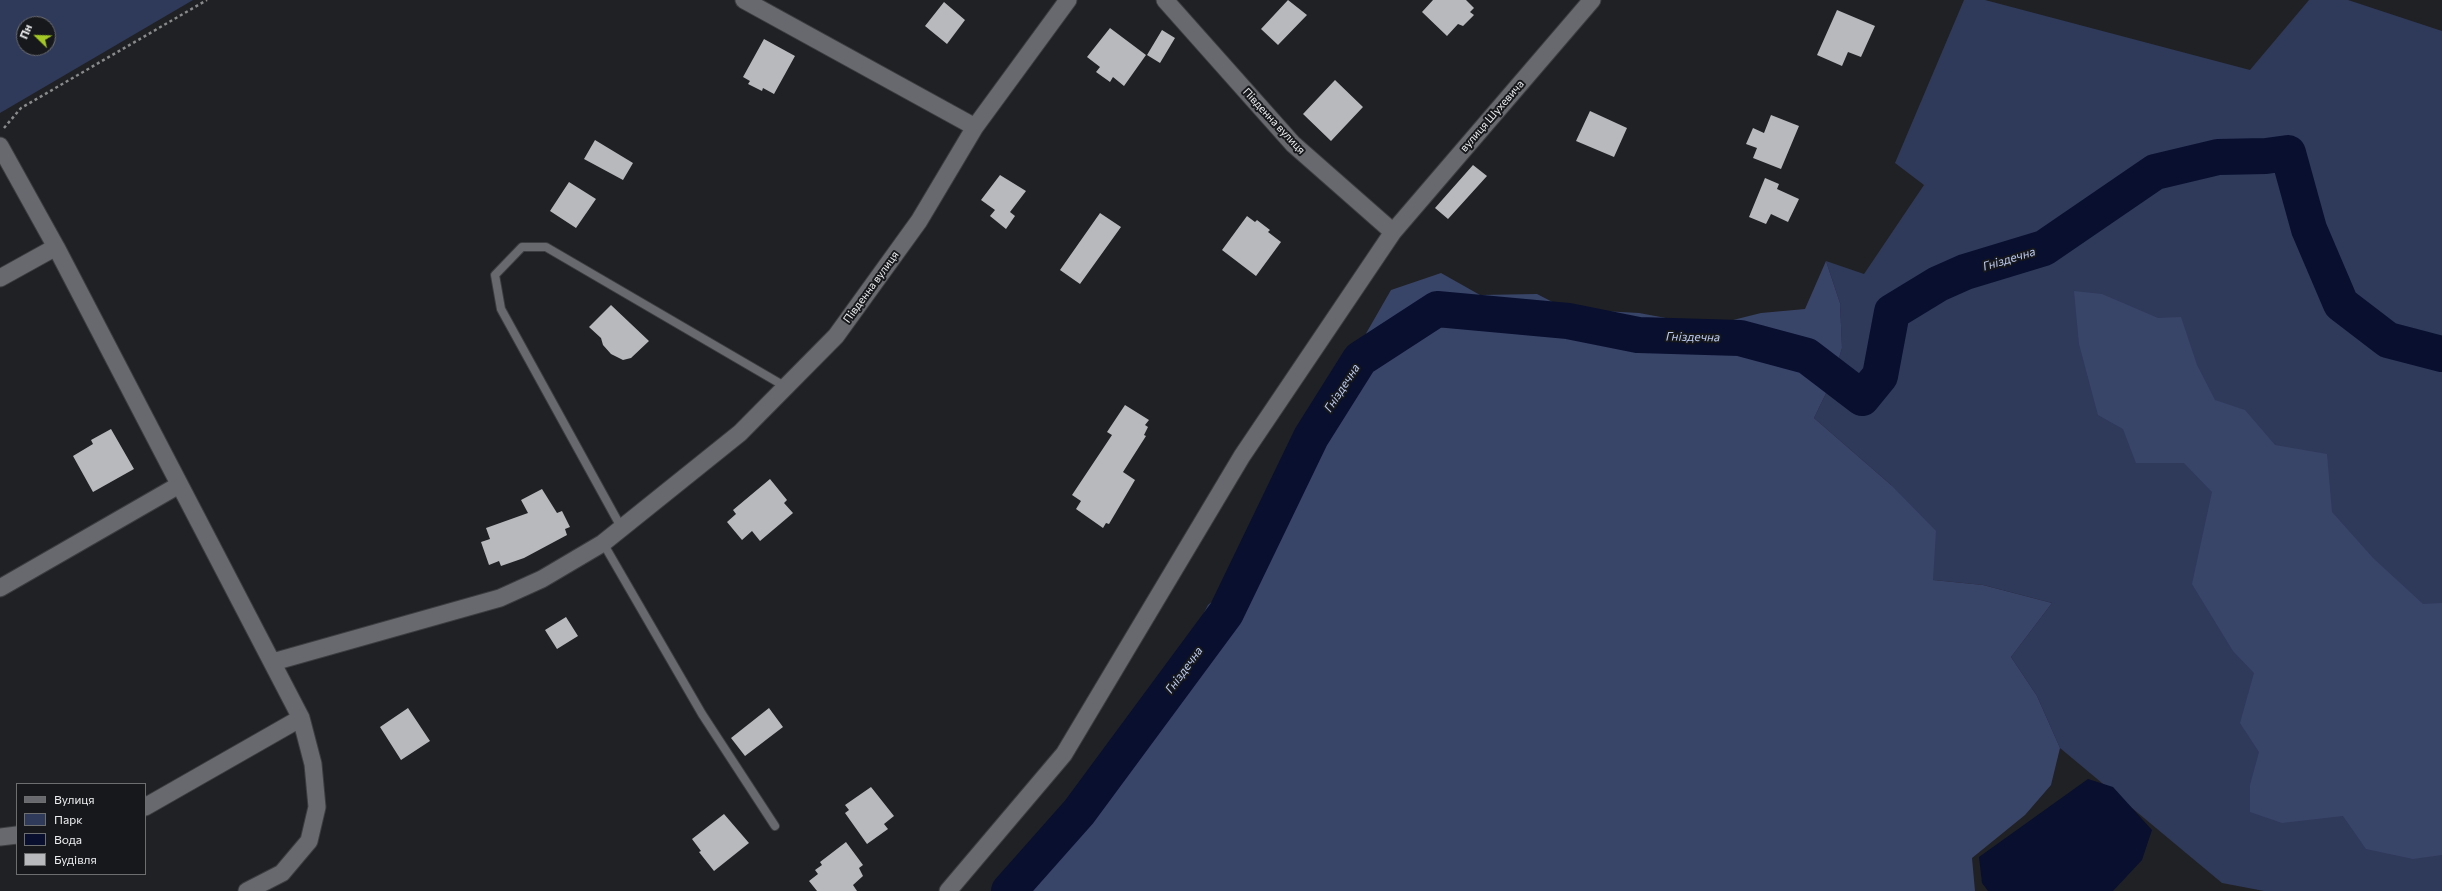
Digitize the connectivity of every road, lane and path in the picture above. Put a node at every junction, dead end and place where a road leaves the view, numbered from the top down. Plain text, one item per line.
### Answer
1 (207, 0) edge
2 (744, 0) edge
3 (1068, 0) edge
4 (1165, 0) edge
5 (1592, 0) edge
6 (975, 128) junction
7 (0, 133) edge
8 (0, 146) edge
9 (1393, 232) junction
10 (56, 247) junction
11 (0, 278) edge
12 (786, 387) junction
13 (179, 485) junction
14 (621, 527) junction
15 (603, 543) junction
16 (0, 588) edge
17 (273, 662) junction
18 (301, 718) junction
19 (146, 806) edge
20 (774, 826) dead end
21 (16, 835) edge
22 (0, 837) edge
23 (246, 891) edge
24 (948, 891) edge

1 - 7 path
2 - 6 street
3 - 6 street, Південна вулиця
4 - 9 street, Південна вулиця
5 - 9 street, вулиця Шухевича
6 - 12 street, Південна вулиця
8 - 10 street
9 - 24 street, вулиця Шухевича
10 - 11 street
10 - 13 street
12 - 14 street, Південна вулиця
12 - 14 lane
13 - 16 street
13 - 17 street
14 - 15 street, Південна вулиця
15 - 17 street, Південна вулиця
15 - 20 lane
17 - 18 street
18 - 19 street
18 - 23 street
21 - 22 street

